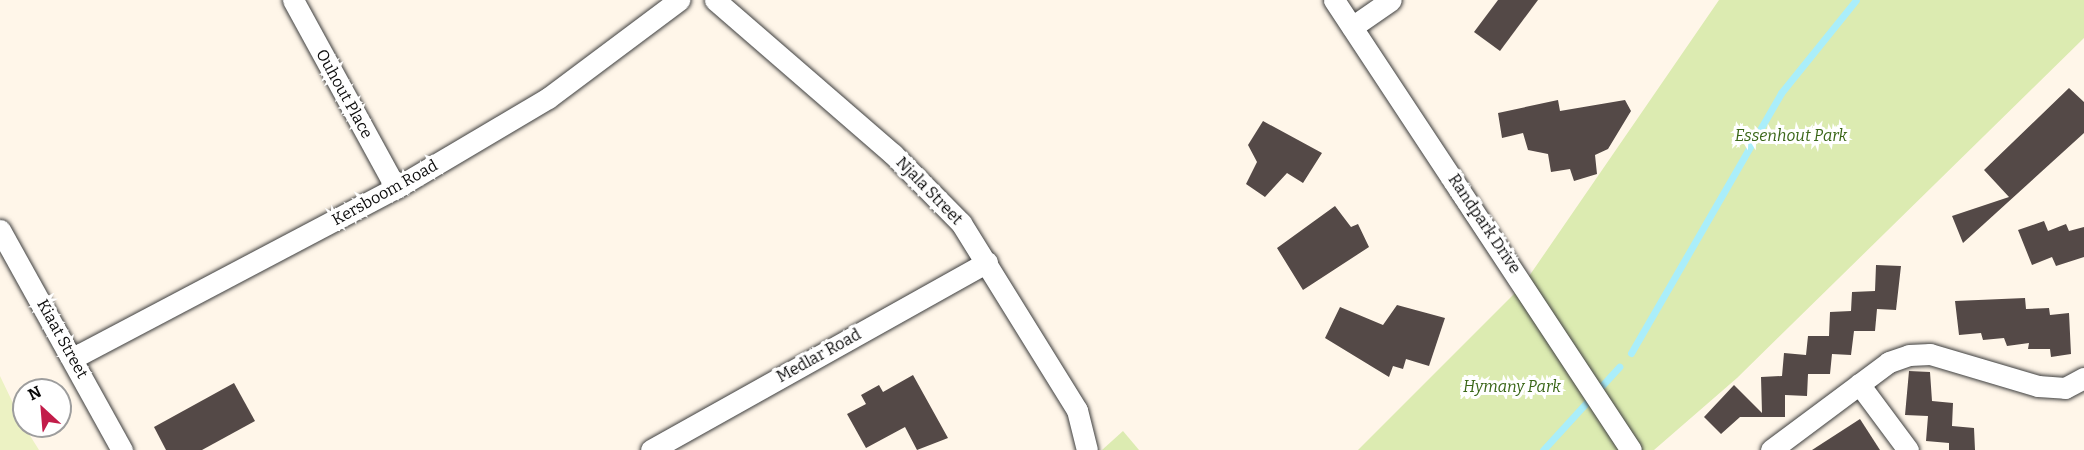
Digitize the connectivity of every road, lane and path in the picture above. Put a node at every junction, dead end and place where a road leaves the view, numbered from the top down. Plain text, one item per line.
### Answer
1 (292, 0) edge
2 (679, 0) edge
3 (715, 0) edge
4 (1335, 0) edge
5 (1391, 0) edge
6 (1352, 27) junction
7 (396, 188) junction
8 (0, 230) edge
9 (987, 262) junction
10 (73, 357) junction
11 (2084, 378) edge
12 (1859, 384) junction
13 (1086, 440) edge
14 (122, 450) edge
15 (651, 450) edge
16 (1631, 450) edge
17 (1772, 450) edge
18 (1908, 450) edge

1 - 7 street, Ouhout Place
2 - 7 street, Kersboom Road
3 - 9 street, Njala Street
4 - 6 street, Randpark Drive
5 - 6 street
6 - 16 street, Randpark Drive
7 - 10 street, Kersboom Road
8 - 10 street, Kiaat Street
9 - 13 street, Njala Street
9 - 15 street, Medlar Road
10 - 14 street, Kiaat Street
11 - 12 street
12 - 17 street
12 - 18 street

